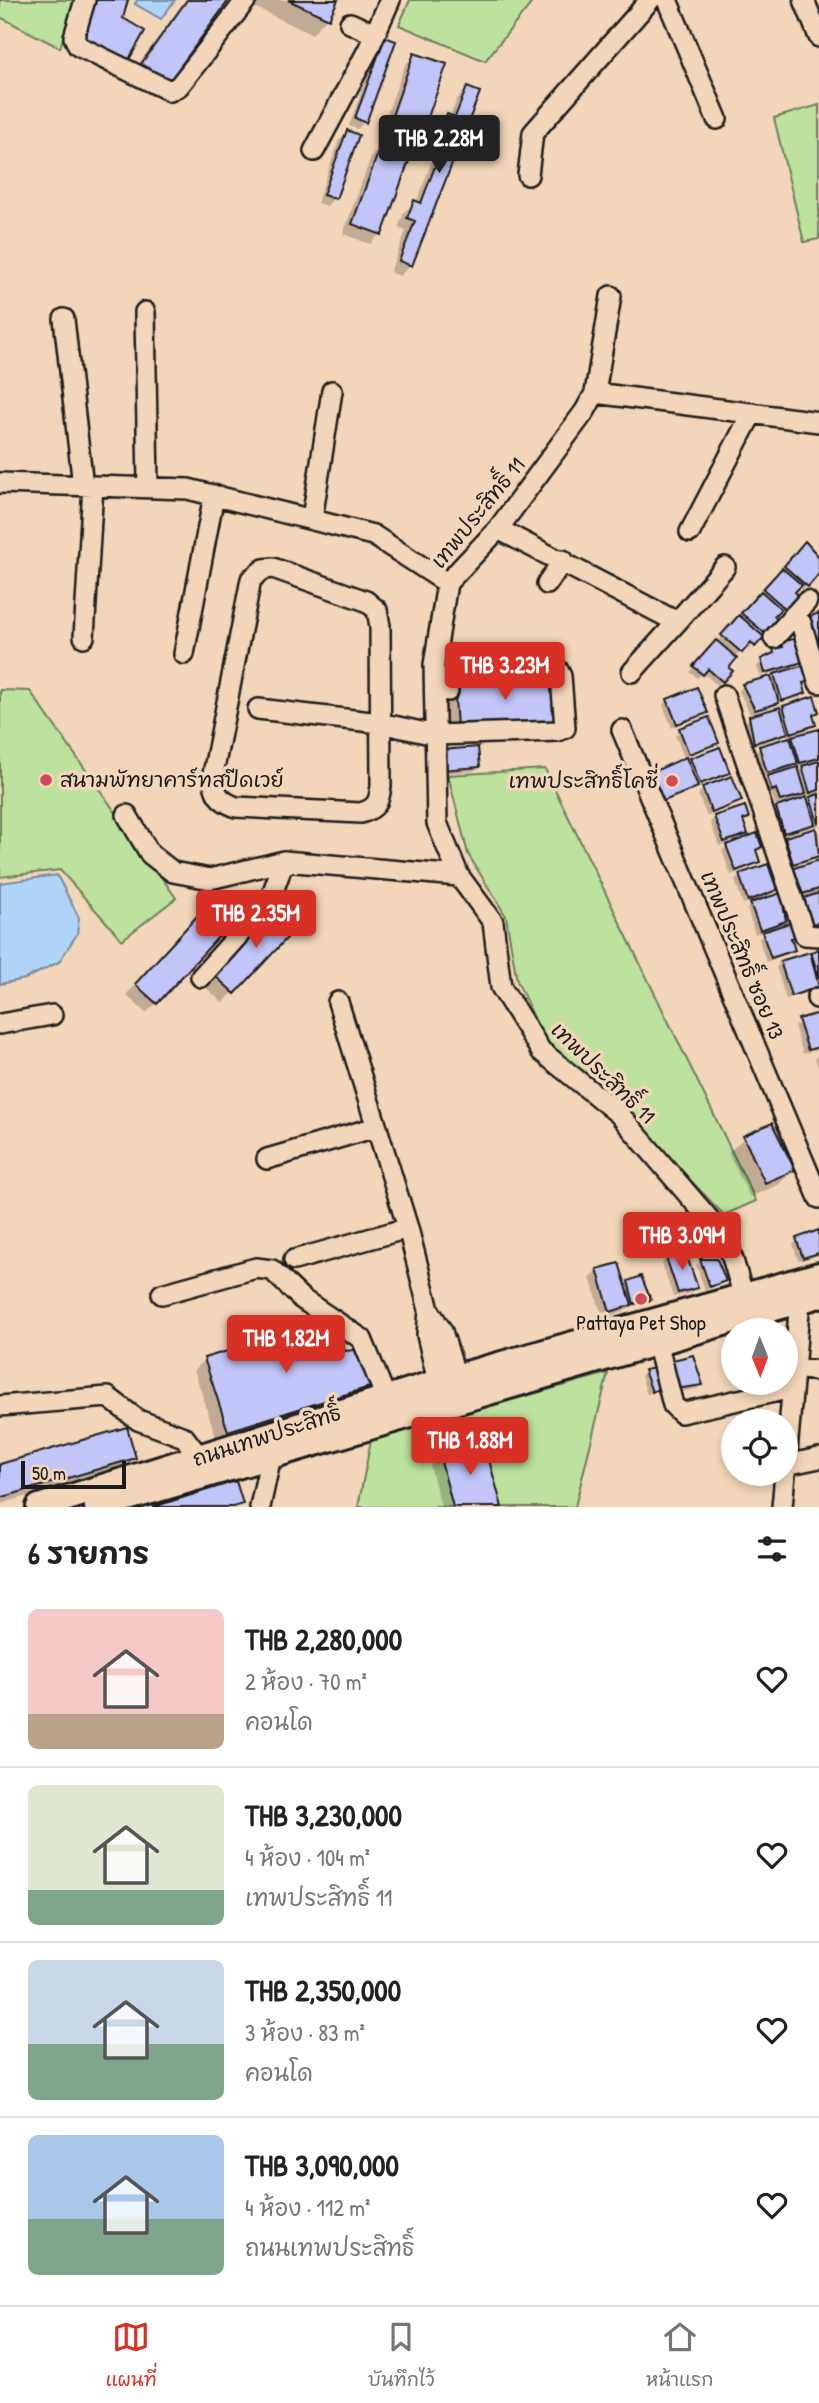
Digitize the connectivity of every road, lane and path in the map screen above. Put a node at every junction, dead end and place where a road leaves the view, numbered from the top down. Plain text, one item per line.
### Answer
1 (85, 0) edge
2 (246, 0) edge
3 (390, 0) edge
4 (650, 0) edge
5 (667, 0) edge
6 (804, 0) edge
7 (350, 23) dead end
8 (375, 34) junction
9 (819, 37) edge
10 (717, 119) dead end
11 (314, 151) dead end
12 (528, 175) dead end
13 (611, 296) dead end
14 (145, 312) dead end
15 (64, 319) dead end
16 (332, 391) dead end
17 (595, 393) junction
18 (752, 413) junction
19 (819, 422) edge
20 (0, 483) edge
21 (88, 486) junction
22 (148, 487) junction
23 (215, 495) junction
24 (312, 519) junction
25 (498, 529) junction
26 (690, 532) dead end
27 (563, 560) junction
28 (725, 567) dead end
29 (447, 583) junction
30 (547, 584) dead end
31 (677, 622) junction
32 (84, 636) dead end
33 (774, 638) dead end
34 (184, 654) dead end
35 (632, 672) dead end
36 (819, 682) edge
37 (448, 691) dead end
38 (724, 695) dead end
39 (258, 709) dead end
40 (380, 723) junction
41 (622, 730) dead end
42 (435, 735) junction
43 (127, 815) dead end
44 (284, 861) junction
45 (459, 876) junction
46 (819, 936) edge
47 (201, 976) dead end
48 (338, 1002) dead end
49 (52, 1015) dead end
50 (0, 1024) edge
51 (376, 1127) junction
52 (267, 1158) dead end
53 (819, 1198) edge
54 (408, 1228) junction
55 (295, 1260) dead end
56 (819, 1275) edge
57 (162, 1294) dead end
58 (744, 1297) junction
59 (809, 1297) edge
60 (657, 1342) junction
61 (798, 1353) edge
62 (819, 1371) edge
63 (798, 1377) edge
64 (447, 1380) junction
65 (739, 1395) edge
66 (386, 1398) junction
67 (0, 1406) edge
68 (271, 1456) junction
69 (200, 1458) junction
70 (819, 1458) edge
71 (798, 1462) edge
72 (784, 1486) edge
73 (39, 1507) edge
74 (97, 1507) edge
75 (260, 1507) edge
76 (782, 1507) edge

1 - 2 street
3 - 8 street
4 - 12 street
5 - 10 street
6 - 9 street
7 - 8 street
8 - 11 street
13 - 17 street, เทพประสิทธิ์ 11
14 - 22 street
15 - 21 street
16 - 24 street
17 - 18 street
17 - 25 street, เทพประสิทธิ์ 11
18 - 19 street
18 - 26 street
20 - 21 street
21 - 22 street
21 - 32 street
22 - 23 street
23 - 24 street
23 - 34 street
24 - 29 street
25 - 27 street
25 - 29 street, เทพประสิทธิ์ 11
27 - 30 street
27 - 31 street
28 - 31 street
29 - 42 street, เทพประสิทธิ์ 11
31 - 35 street
33 - 36 street
37 - 42 street
38 - 46 street
39 - 40 street
40 - 40 street
40 - 42 street
41 - 53 street, เทพประสิทธิ์ ซอย 13
42 - 45 street, เทพประสิทธิ์ 11
43 - 44 street
44 - 45 street
44 - 47 street
45 - 58 street, เทพประสิทธิ์ 11
48 - 51 street
49 - 50 street
51 - 52 street
51 - 54 street
54 - 55 street
54 - 64 street
56 - 58 main road, ถนนเทพประสิทธิ์
57 - 66 street
58 - 64 main road, ถนนเทพประสิทธิ์
59 - 60 main road, ถนนเทพประสิทธิ์
59 - 61 street
60 - 65 street
60 - 68 main road, ถนนเทพประสิทธิ์
62 - 63 street
64 - 66 main road, ถนนเทพประสิทธิ์
66 - 69 main road, ถนนเทพประสิทธิ์
67 - 69 street
68 - 74 main road, ถนนเทพประสิทธิ์
68 - 75 street
69 - 73 main road, ถนนเทพประสิทธิ์
70 - 71 street
72 - 76 street

